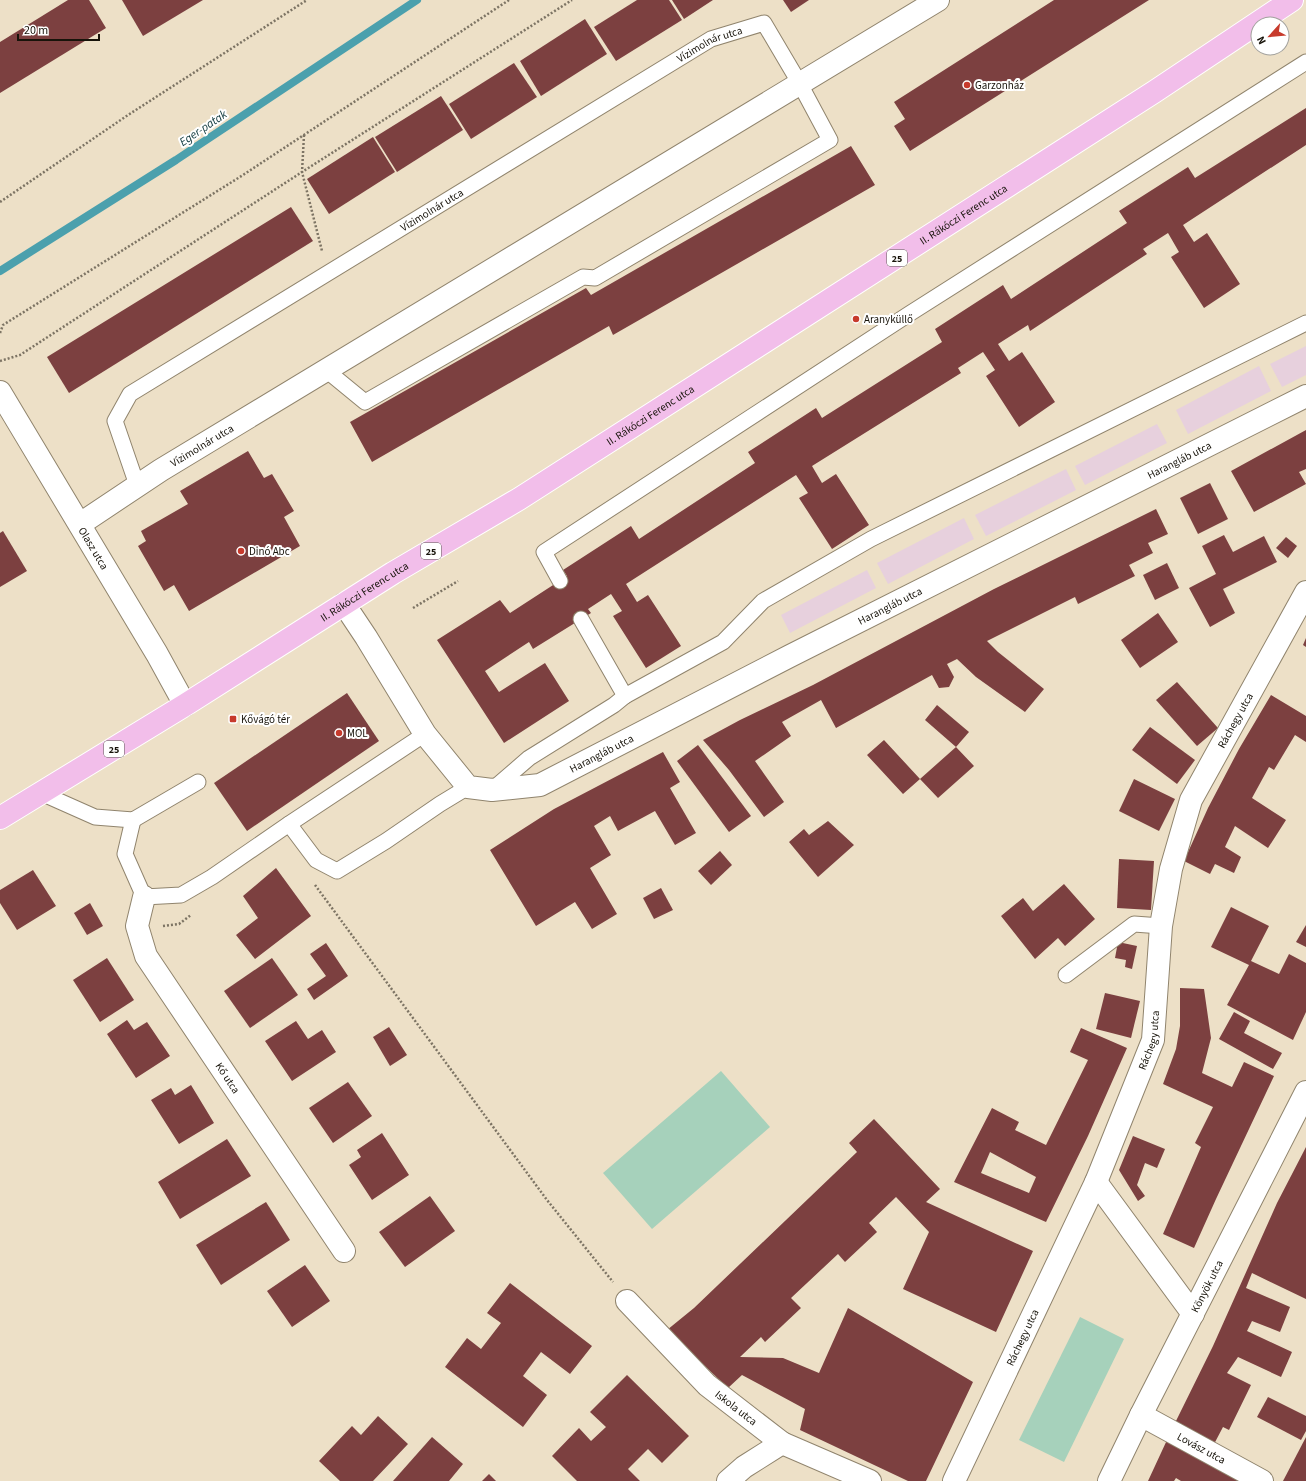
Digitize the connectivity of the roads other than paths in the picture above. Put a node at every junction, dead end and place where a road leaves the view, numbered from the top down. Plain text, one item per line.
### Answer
1 (938, 0) edge
2 (1292, 0) edge
3 (1306, 62) edge
4 (800, 84) junction
5 (1306, 323) edge
6 (326, 370) junction
7 (0, 392) edge
8 (1306, 396) edge
9 (137, 485) junction
10 (80, 524) junction
11 (560, 581) dead end
12 (1306, 592) edge
13 (344, 604) junction
14 (580, 619) dead end
15 (625, 696) junction
16 (186, 705) junction
17 (425, 734) junction
18 (198, 782) dead end
19 (468, 787) junction
20 (492, 790) junction
21 (41, 793) junction
22 (0, 818) edge
23 (133, 820) junction
24 (289, 824) junction
25 (144, 897) junction
26 (1161, 926) junction
27 (1066, 975) dead end
28 (1306, 1092) edge
29 (1096, 1182) junction
30 (344, 1251) dead end
31 (627, 1301) road end
32 (1193, 1314) junction
33 (1141, 1415) junction
34 (782, 1443) junction
35 (728, 1481) edge
36 (870, 1481) edge
37 (954, 1481) edge
38 (1109, 1481) edge
39 (1262, 1481) edge

1 - 4 street, Vízimolnár utca
2 - 13 main road, II. Rákóczi Ferenc utca / 25
3 - 11 lane
4 - 6 street, Vízimolnár utca
4 - 6 lane
4 - 9 lane, Vízimolnár utca
5 - 15 lane
6 - 9 street, Vízimolnár utca
7 - 10 street, Olasz utca
8 - 20 street, Harangláb utca
9 - 10 street, Vízimolnár utca
10 - 16 street, Olasz utca
12 - 26 street, Ráchegy utca
13 - 16 main road, II. Rákóczi Ferenc utca / 25
13 - 17 street
14 - 15 lane
15 - 20 lane
16 - 21 main road, II. Rákóczi Ferenc utca / 25
17 - 19 street
17 - 24 lane
18 - 23 lane
19 - 20 street, Harangláb utca
19 - 24 lane
21 - 22 main road, II. Rákóczi Ferenc utca / 25
21 - 23 lane
23 - 25 lane
24 - 25 lane
25 - 30 street, Kő utca
26 - 27 lane
26 - 29 street, Ráchegy utca
28 - 32 street, Könyök utca
29 - 32 street
29 - 37 street, Ráchegy utca
31 - 34 street, Iskola utca
32 - 33 street, Könyök utca
33 - 38 street, Könyök utca
33 - 39 street, Lovász utca
34 - 35 street
34 - 36 street, Iskola utca

